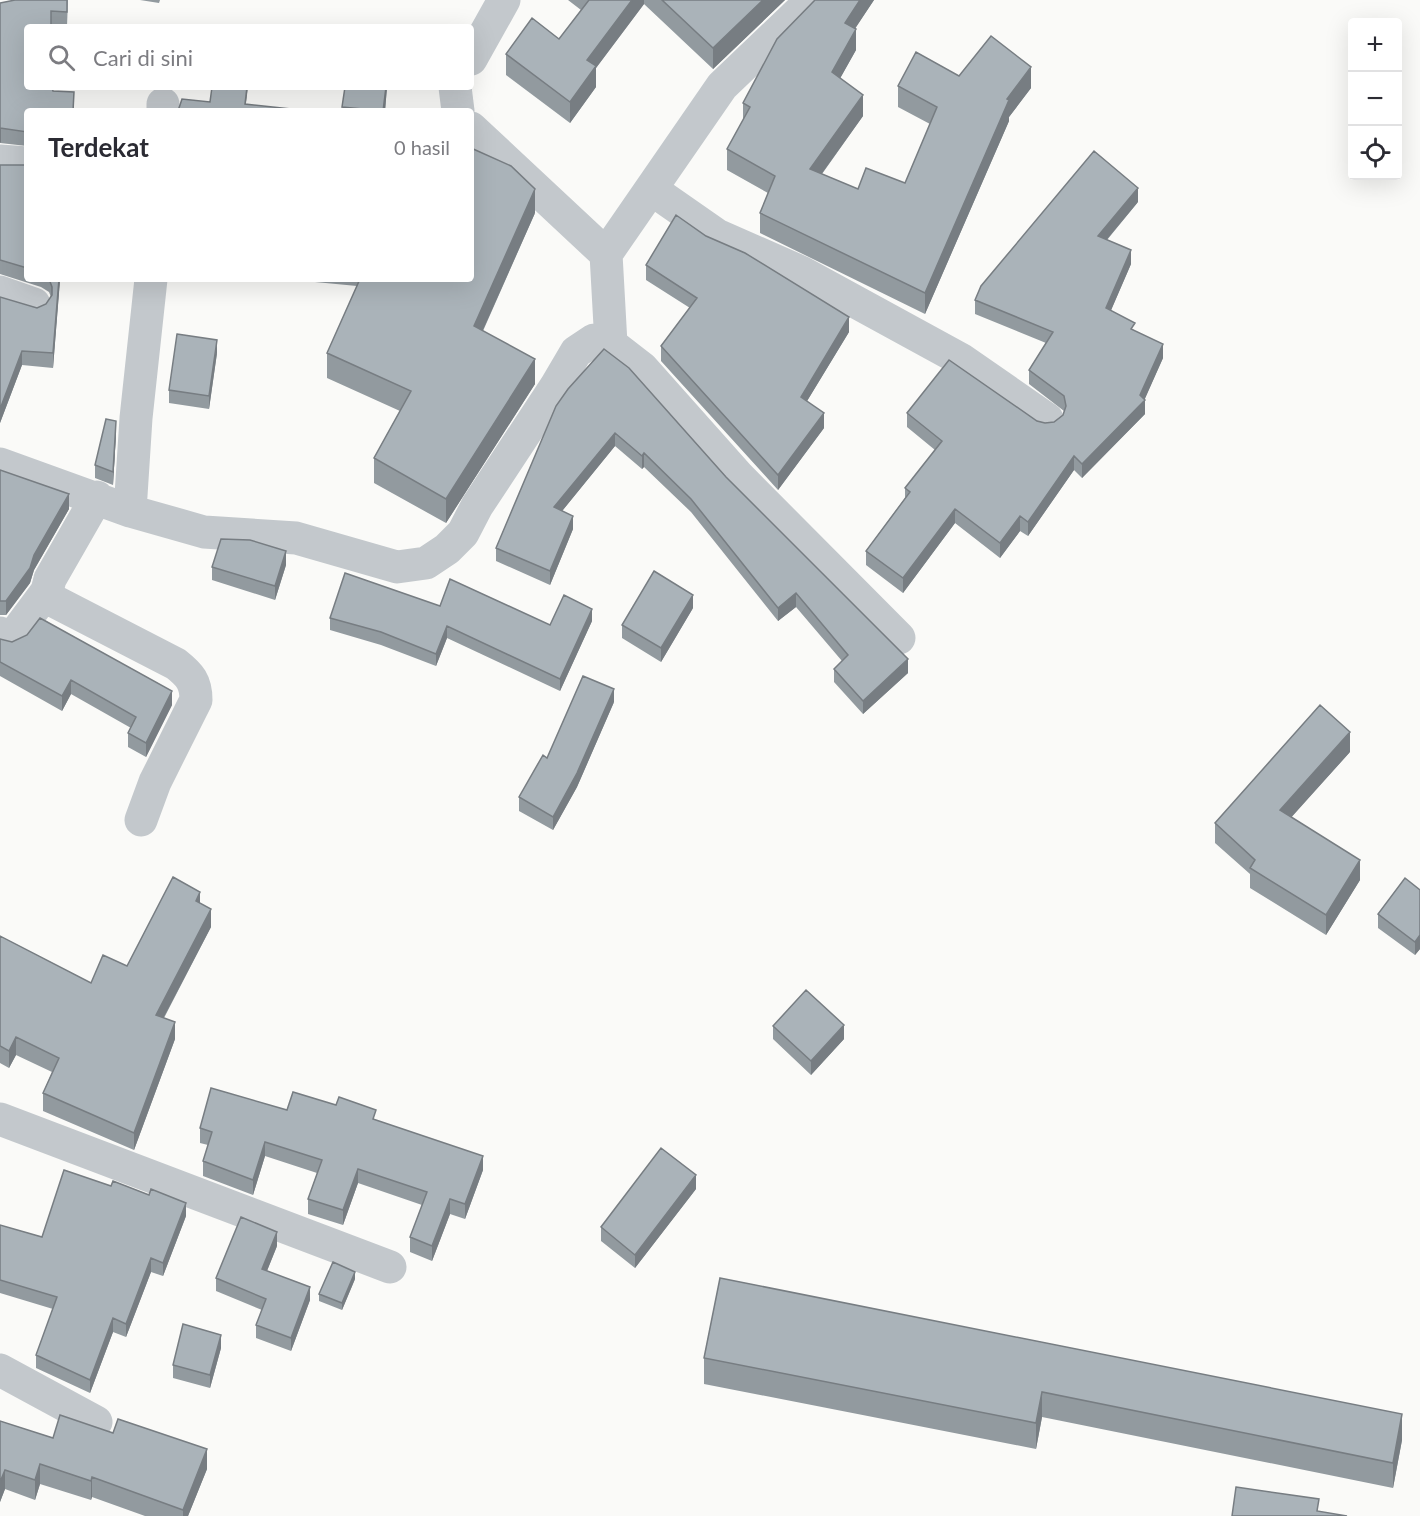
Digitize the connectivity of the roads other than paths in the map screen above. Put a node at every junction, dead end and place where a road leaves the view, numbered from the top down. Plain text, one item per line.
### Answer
1 (504, 0) edge
2 (812, 0) edge
3 (474, 54) edge
4 (455, 90) edge
5 (458, 108) edge
6 (474, 131) edge
7 (0, 161) edge
8 (24, 163) edge
9 (651, 189) junction
10 (606, 254) junction
11 (151, 282) edge
12 (0, 292) edge
13 (34, 304) edge
14 (611, 344) junction
15 (1047, 419) dead end
16 (0, 464) edge
17 (97, 497) junction
18 (130, 511) junction
19 (47, 591) junction
20 (0, 633) edge
21 (899, 638) dead end
22 (141, 820) dead end
23 (0, 1119) edge
24 (390, 1267) dead end
25 (0, 1370) edge
26 (96, 1422) dead end

1 - 3 street
2 - 9 street
4 - 5 street
6 - 10 street
7 - 8 street
9 - 10 street
9 - 15 street
10 - 14 street
11 - 18 street
12 - 13 street
14 - 18 street
14 - 21 street
16 - 17 street
17 - 18 street
17 - 19 street
19 - 20 street
19 - 22 street
23 - 24 street
25 - 26 street

